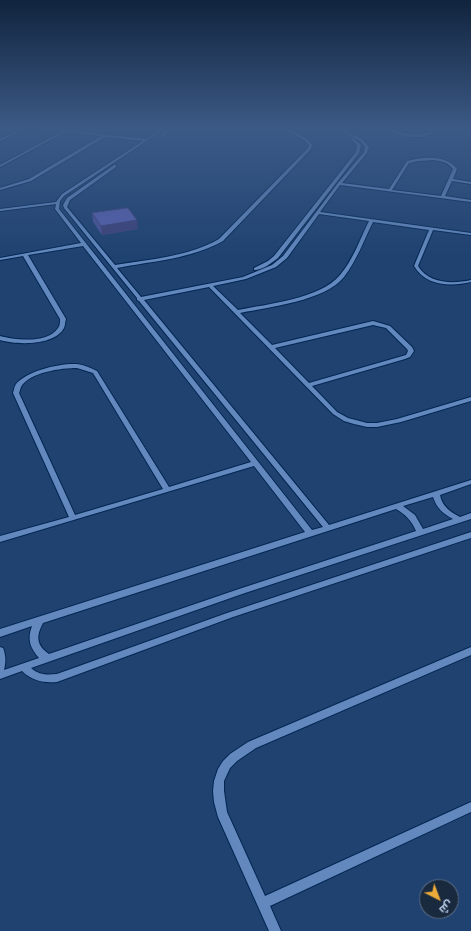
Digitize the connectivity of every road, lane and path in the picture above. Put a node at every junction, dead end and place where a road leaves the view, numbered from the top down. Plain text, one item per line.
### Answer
1 (44, 171) edge
2 (99, 171) edge
3 (108, 171) edge
4 (287, 171) edge
5 (342, 171) edge
6 (350, 171) edge
7 (401, 171) edge
8 (453, 171) edge
9 (450, 180) junction
10 (471, 183) edge
11 (339, 184) junction
12 (0, 189) edge
13 (390, 190) junction
14 (443, 198) junction
15 (471, 201) edge
16 (57, 203) junction
17 (0, 210) edge
18 (318, 213) junction
19 (372, 220) junction
20 (432, 228) junction
21 (471, 234) edge
22 (84, 244) junction
23 (25, 255) junction
24 (0, 259) edge
25 (113, 267) junction
26 (471, 281) edge
27 (210, 285) junction
28 (138, 297) junction
29 (237, 312) junction
30 (0, 338) edge
31 (271, 347) junction
32 (308, 385) junction
33 (471, 399) edge
34 (256, 463) junction
35 (471, 482) edge
36 (167, 490) junction
37 (436, 494) junction
38 (397, 506) junction
39 (471, 516) edge
40 (73, 518) junction
41 (460, 520) junction
42 (328, 528) junction
43 (420, 533) junction
44 (311, 534) junction
45 (471, 535) edge
46 (0, 539) edge
47 (39, 621) junction
48 (0, 633) edge
49 (0, 651) edge
50 (471, 651) edge
51 (48, 659) junction
52 (24, 667) junction
53 (0, 668) edge
54 (0, 675) edge
55 (471, 807) edge
56 (262, 903) junction
57 (275, 931) edge

1 - 12 street
2 - 16 street
3 - 25 street
4 - 25 street
5 - 28 street
6 - 11 street
7 - 13 street
8 - 9 street
9 - 10 street
9 - 14 street
11 - 13 street
11 - 18 street
13 - 14 street
14 - 15 street
16 - 17 street
16 - 22 street
18 - 19 street
18 - 27 street
19 - 20 street
19 - 29 street
20 - 21 street
20 - 26 street
22 - 23 street
22 - 34 street
23 - 24 street
23 - 30 street
25 - 28 street
27 - 28 street
27 - 29 street
28 - 42 street
29 - 31 street
31 - 32 street
31 - 32 street
32 - 33 street
34 - 36 street
34 - 44 street
35 - 37 street
36 - 40 street
36 - 40 street
37 - 38 street
37 - 41 street
38 - 42 street
38 - 43 street
39 - 41 street
40 - 46 street
41 - 43 street
42 - 44 street
43 - 51 street
44 - 47 street
45 - 52 street
47 - 48 street
47 - 51 street
49 - 53 street
50 - 56 street
51 - 52 street
52 - 54 street
55 - 56 street
56 - 57 street

